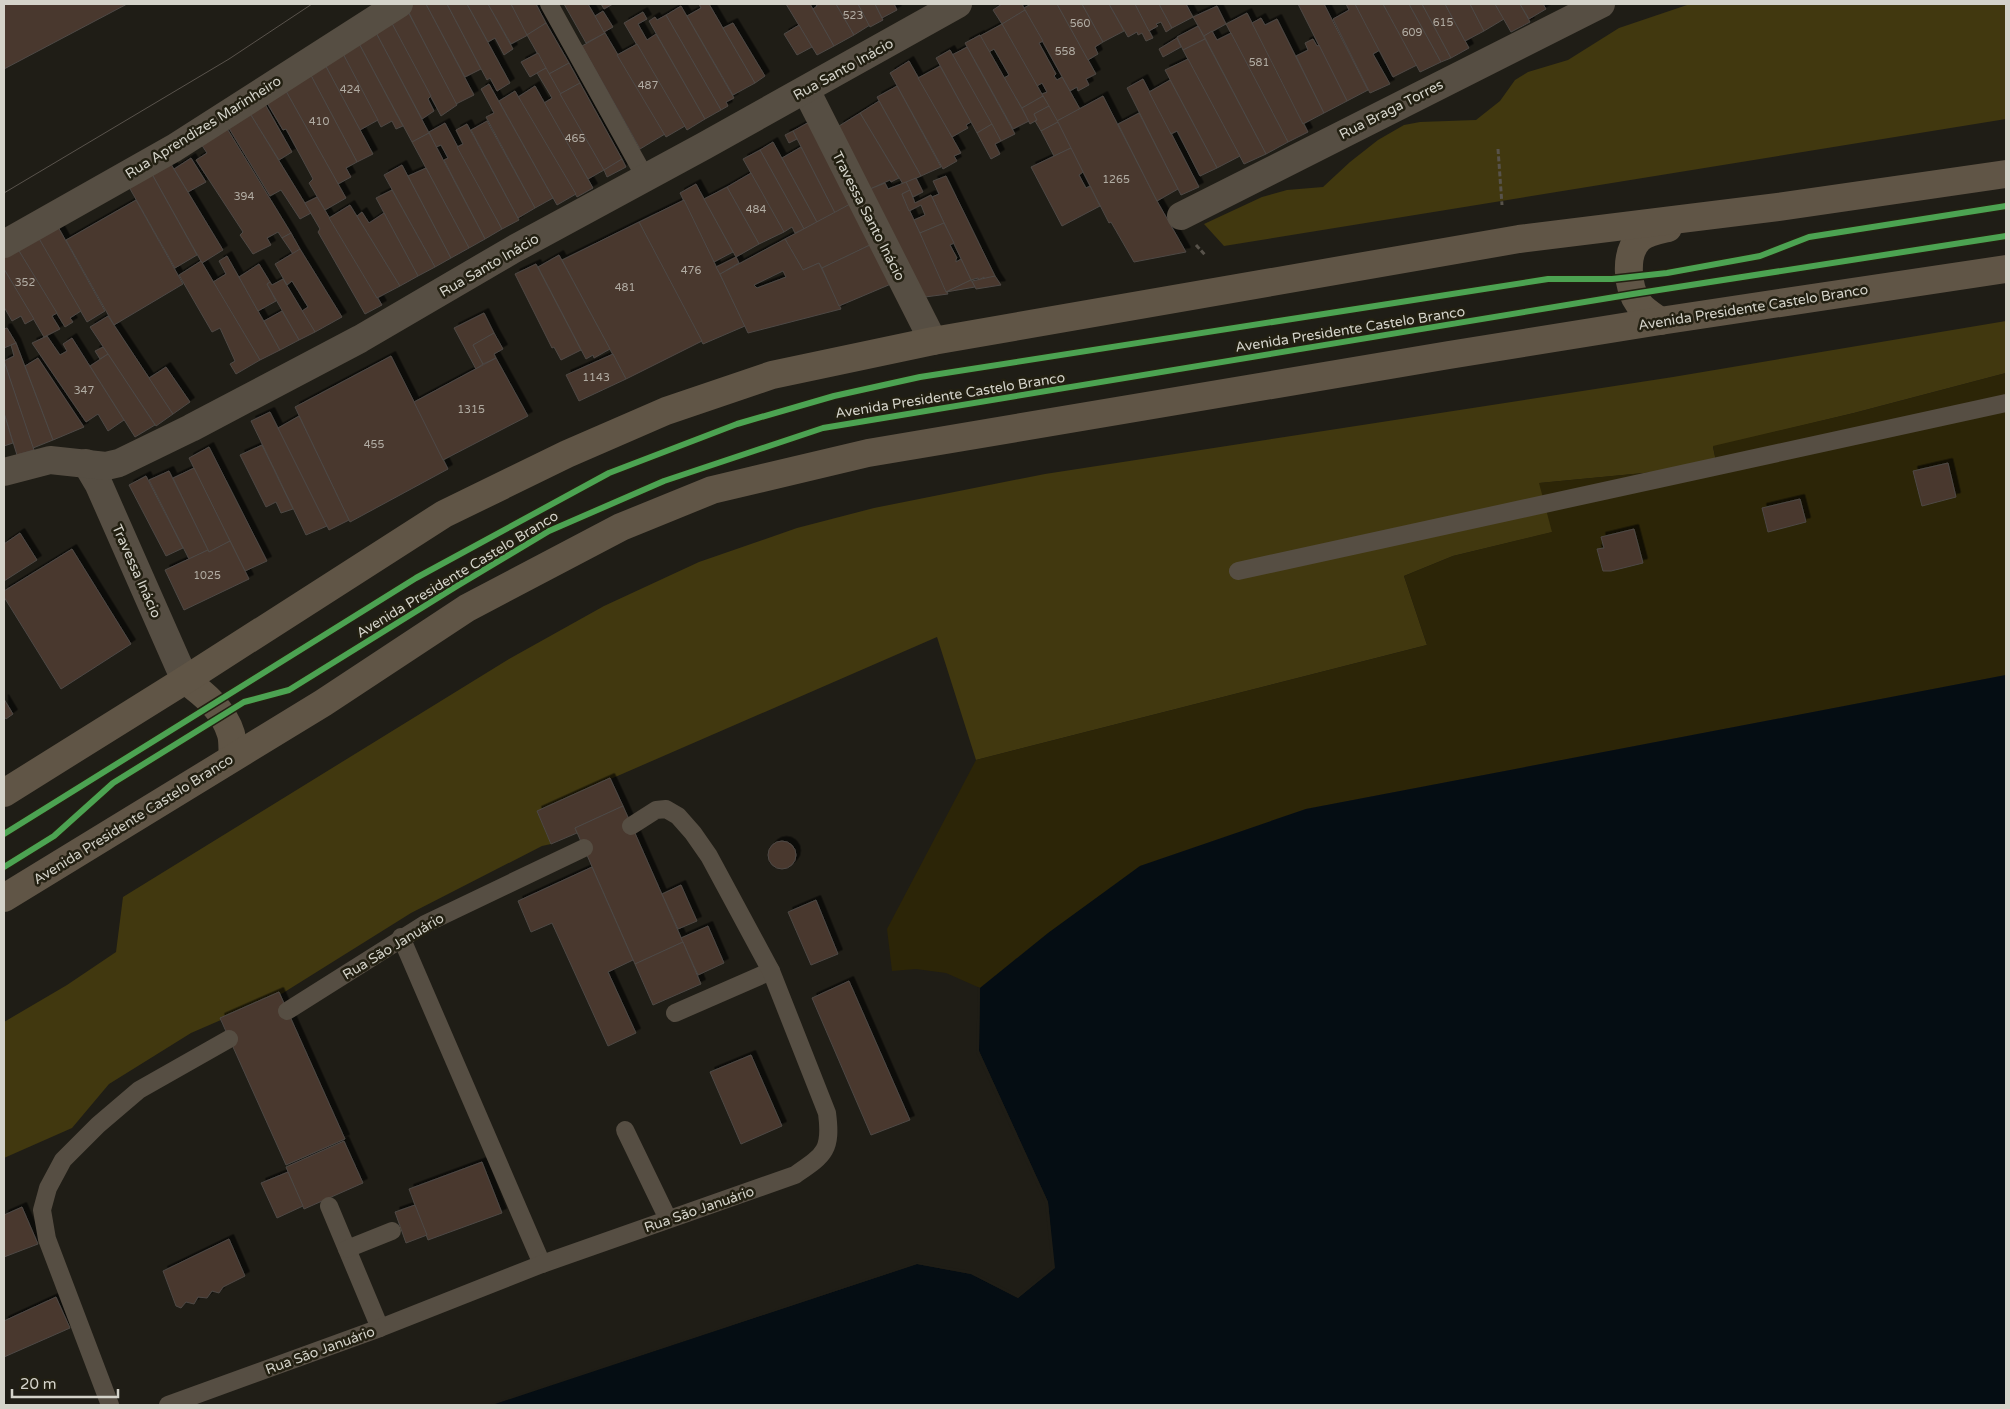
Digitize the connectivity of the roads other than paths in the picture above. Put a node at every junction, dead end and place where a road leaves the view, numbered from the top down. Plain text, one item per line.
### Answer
1 (399, 4) edge
2 (549, 4) edge
3 (958, 4) edge
4 (1601, 4) edge
5 (806, 90) junction
6 (2006, 174) edge
7 (645, 177) junction
8 (1778, 207) junction
9 (1181, 216) dead end
10 (4, 244) edge
11 (2006, 269) edge
12 (1660, 321) junction
13 (933, 341) junction
14 (2006, 403) edge
15 (86, 463) junction
16 (4, 472) edge
17 (1238, 572) dead end
18 (185, 680) junction
19 (233, 758) junction
20 (4, 793) edge
21 (631, 826) dead end
22 (584, 848) dead end
23 (4, 898) edge
24 (401, 937) junction
25 (771, 971) junction
26 (287, 1011) dead end
27 (676, 1013) dead end
28 (229, 1039) dead end
29 (625, 1130) dead end
30 (329, 1206) dead end
31 (668, 1220) junction
32 (392, 1231) dead end
33 (347, 1249) junction
34 (542, 1264) junction
35 (380, 1328) junction
36 (110, 1405) edge
37 (168, 1405) edge

1 - 10 street, Rua Aprendizes Marinheiro
2 - 7 lane
3 - 5 street, Rua Santo Inácio
4 - 9 street, Rua Braga Torres
5 - 7 street, Rua Santo Inácio
5 - 13 street, Travessa Santo Inácio
6 - 8 main road
7 - 15 street, Rua Santo Inácio
8 - 12 main road
8 - 13 main road
11 - 12 main road, Avenida Presidente Castelo Branco
12 - 19 main road, Avenida Presidente Castelo Branco
13 - 18 main road
14 - 17 lane
15 - 16 street, Rua Santo Inácio
15 - 18 street, Travessa Inácio
18 - 19 main road
18 - 20 main road
19 - 23 main road, Avenida Presidente Castelo Branco
21 - 25 lane, Rua São Januário
22 - 24 lane, Rua São Januário
24 - 26 lane, Rua São Januário
24 - 34 lane
25 - 27 lane
25 - 31 lane, Rua São Januário
28 - 36 lane
29 - 31 lane
30 - 33 lane
31 - 34 lane, Rua São Januário
32 - 33 lane
33 - 35 lane
34 - 35 lane, Rua São Januário
35 - 37 lane, Rua São Januário

